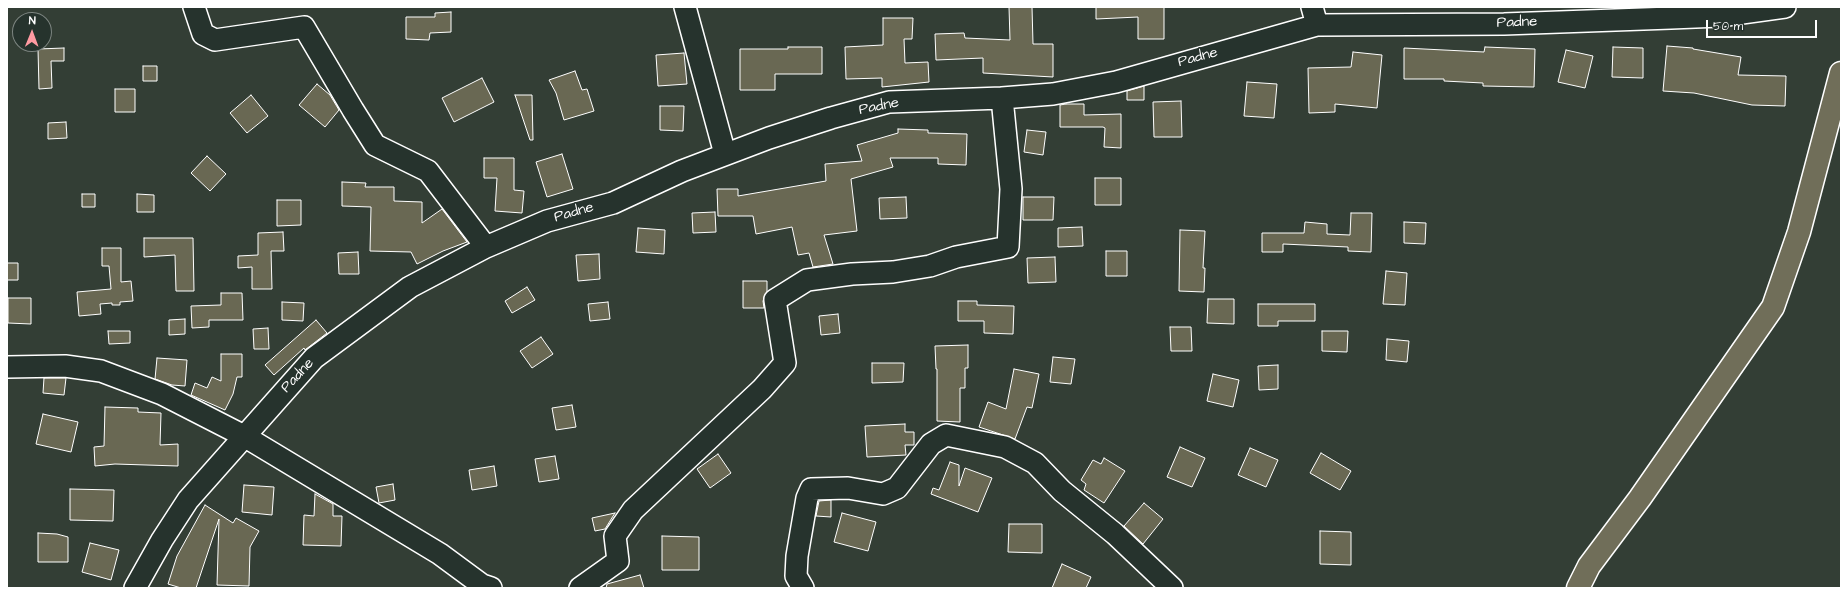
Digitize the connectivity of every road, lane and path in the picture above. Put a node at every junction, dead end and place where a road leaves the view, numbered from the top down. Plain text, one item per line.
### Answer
1 (194, 7) edge
2 (685, 7) edge
3 (1785, 7) edge
4 (1314, 16) edge
5 (1841, 73) edge
6 (1002, 98) junction
7 (725, 154) junction
8 (486, 247) junction
9 (7, 367) edge
10 (244, 436) junction
11 (135, 588) edge
12 (491, 588) edge
13 (580, 588) edge
14 (803, 588) edge
15 (1172, 588) edge
16 (1578, 588) edge

1 - 8 street
2 - 7 street
3 - 4 street, Padne
4 - 6 street, Padne
5 - 16 main road
6 - 7 street, Padne
6 - 13 street
7 - 8 street, Padne
8 - 10 street, Padne
9 - 10 street
10 - 11 street, Padne
10 - 12 street
14 - 15 street

